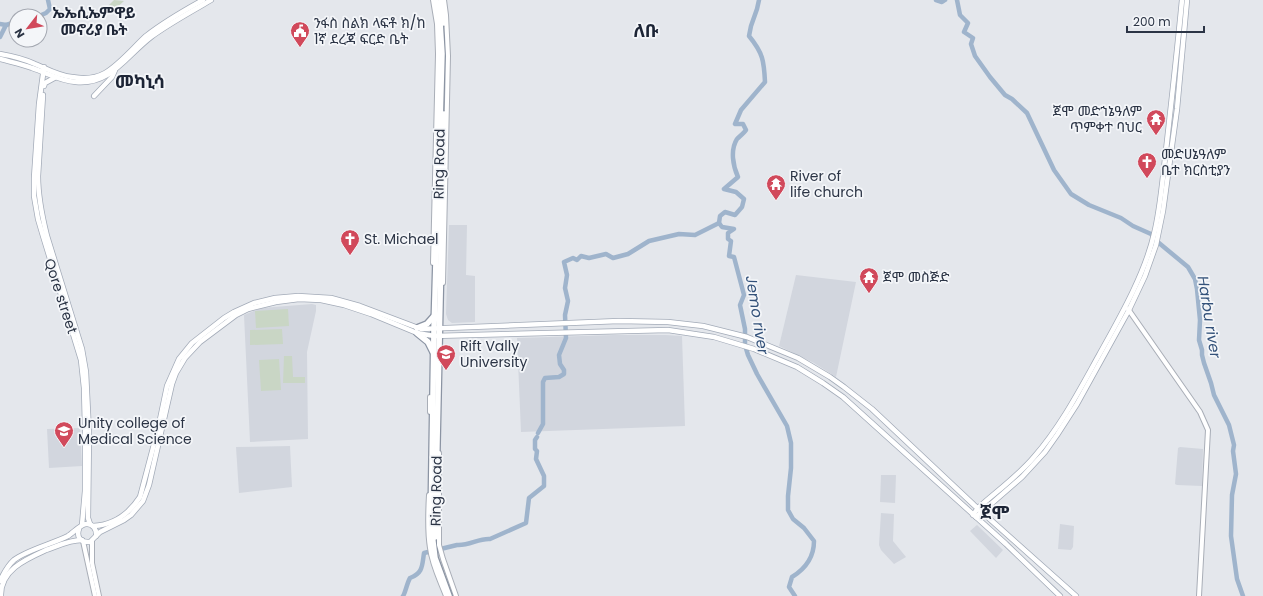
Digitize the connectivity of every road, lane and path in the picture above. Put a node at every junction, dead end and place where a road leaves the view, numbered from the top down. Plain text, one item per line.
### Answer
1 (203, 0) edge
2 (211, 0) edge
3 (433, 0) edge
4 (436, 0) edge
5 (442, 0) edge
6 (1182, 0) edge
7 (1187, 0) edge
8 (1, 54) edge
9 (0, 60) edge
10 (116, 69) junction
11 (37, 70) junction
12 (45, 70) junction
13 (56, 77) junction
14 (43, 84) junction
15 (94, 96) dead end
16 (1155, 241) junction
17 (435, 298) junction
18 (330, 300) junction
19 (1124, 306) junction
20 (1129, 310) junction
21 (435, 315) junction
22 (437, 329) junction
23 (417, 331) junction
24 (437, 336) junction
25 (434, 354) junction
26 (801, 359) junction
27 (797, 367) junction
28 (436, 377) junction
29 (1082, 389) junction
30 (971, 501) junction
31 (985, 502) junction
32 (978, 508) junction
33 (987, 508) junction
34 (983, 512) junction
35 (975, 516) junction
36 (990, 518) junction
37 (92, 525) junction
38 (80, 527) junction
39 (96, 536) junction
40 (92, 540) junction
41 (82, 541) junction
42 (437, 558) junction
43 (0, 580) edge
44 (1, 596) edge
45 (95, 596) edge
46 (99, 596) edge
47 (446, 596) edge
48 (449, 596) edge
49 (453, 596) edge
50 (456, 596) edge
51 (1060, 596) edge
52 (1076, 596) edge
53 (1199, 596) edge

1 - 12 main road
2 - 10 main road
3 - 17 street
4 - 17 highway, Ring Road
5 - 22 highway, Ring Road
6 - 16 main road
7 - 16 main road
8 - 12 main road
9 - 11 main road
10 - 13 main road
10 - 15 main road
11 - 12 main road
11 - 14 main road
12 - 13 main road
12 - 14 main road, Qore street
13 - 14 main road
14 - 37 main road, Qore street
14 - 38 main road, Qore street
16 - 19 main road
16 - 20 main road
17 - 21 highway, Ring Road
18 - 23 main road
18 - 37 main road
18 - 39 main road
19 - 20 street
19 - 29 main road
20 - 29 main road
20 - 53 street
21 - 22 highway, Ring Road
21 - 23 highway
22 - 23 main road
22 - 24 highway
22 - 26 main road
23 - 24 main road
23 - 25 highway
24 - 25 highway, Ring Road
24 - 27 main road
24 - 28 highway, Ring Road
25 - 28 highway, Ring Road
26 - 27 main road
26 - 30 main road
27 - 35 main road
28 - 42 highway, Ring Road
29 - 31 main road
29 - 33 main road
30 - 31 main road
30 - 32 main road
31 - 32 main road
32 - 34 main road
32 - 35 main road
33 - 34 main road
33 - 36 main road
34 - 35 main road
34 - 36 main road
35 - 51 main road
36 - 52 main road
37 - 38 main road
37 - 39 main road
38 - 41 main road
38 - 43 main road
39 - 40 main road
40 - 41 main road
40 - 46 street
41 - 44 main road
41 - 45 street
42 - 47 street
42 - 48 highway, Ring Road
42 - 49 highway, Ring Road
42 - 50 street

